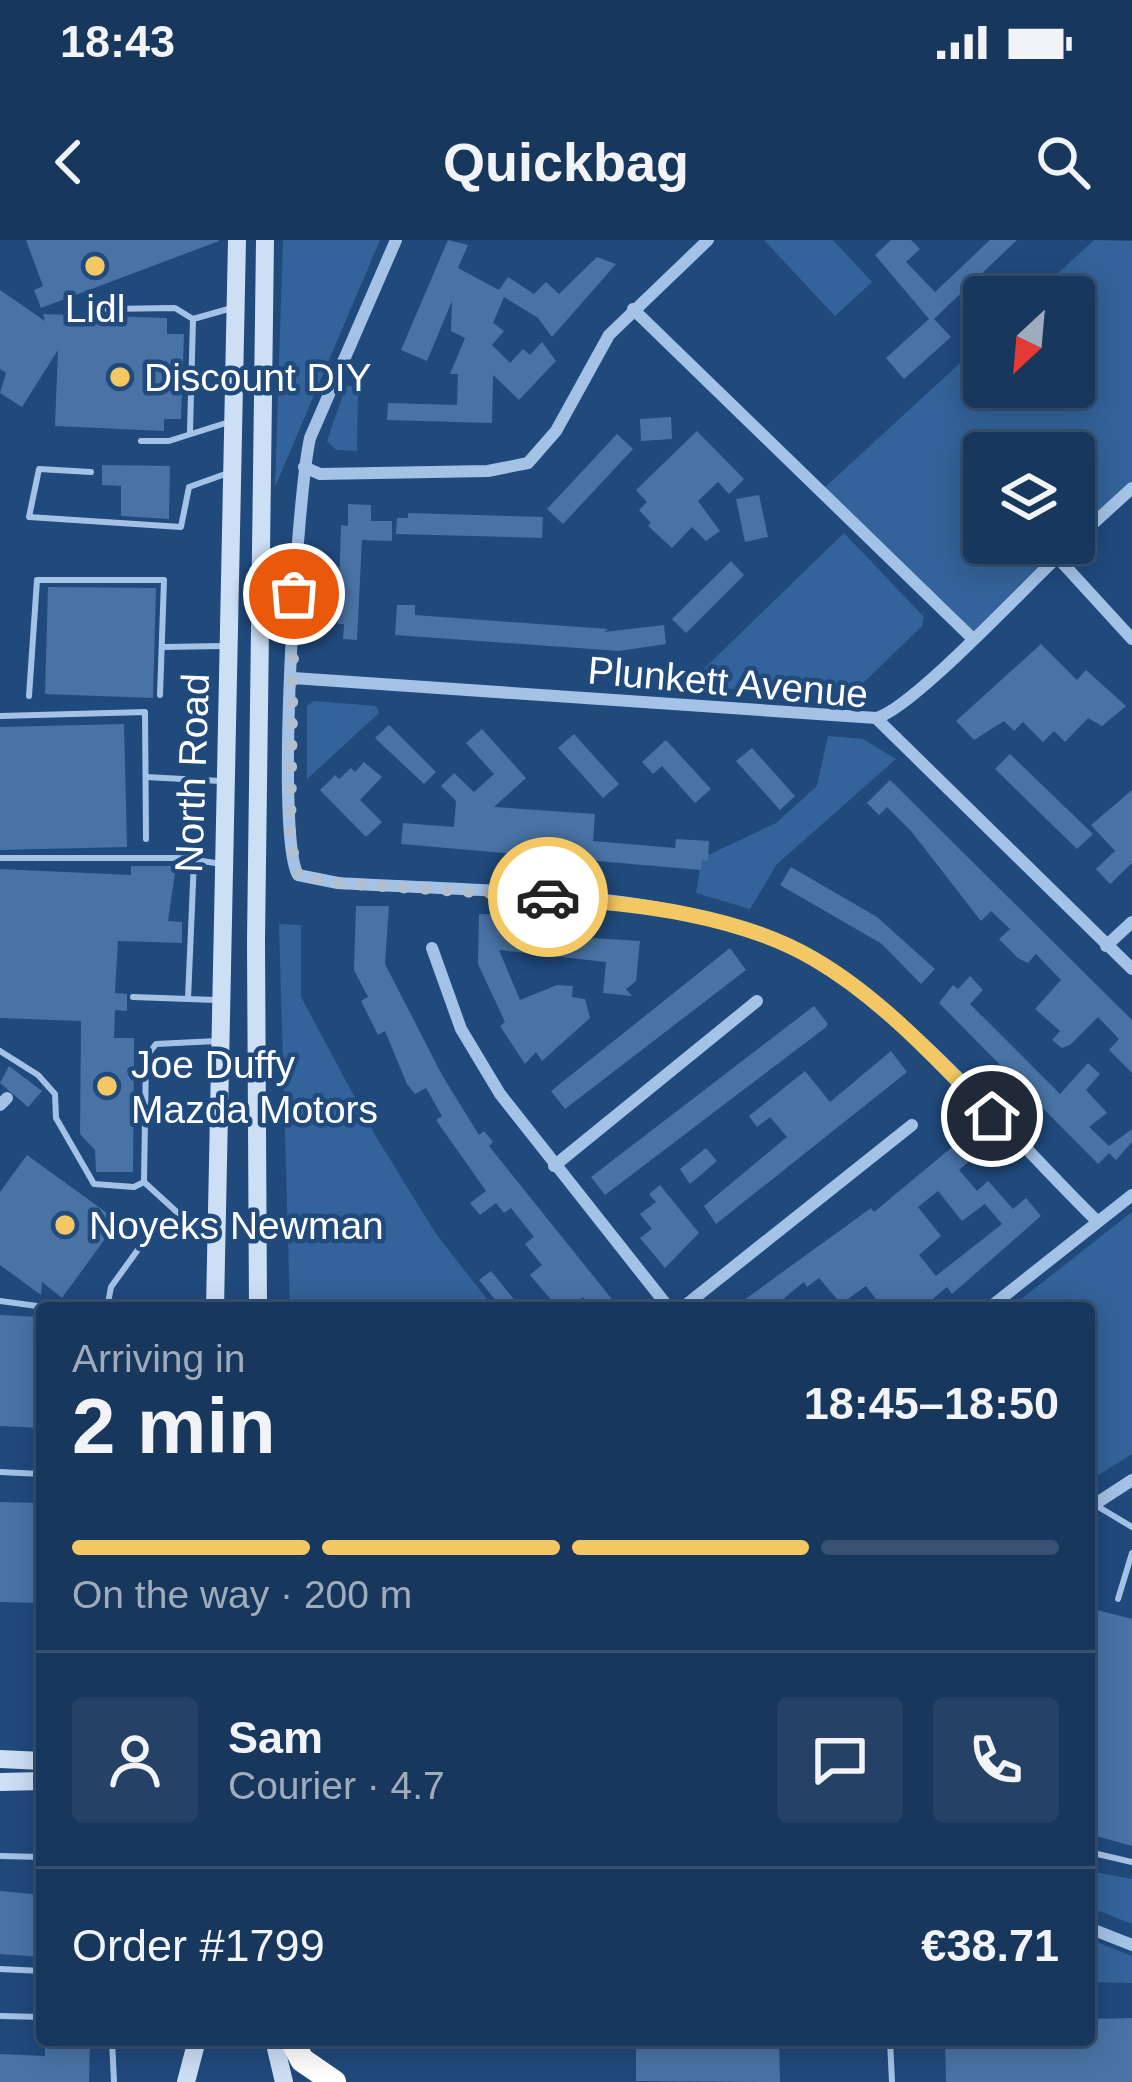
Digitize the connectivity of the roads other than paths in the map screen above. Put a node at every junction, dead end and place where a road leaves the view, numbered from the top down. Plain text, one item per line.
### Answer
1 (237, 240) edge
2 (265, 240) edge
3 (395, 240) edge
4 (708, 240) edge
5 (235, 307) junction
6 (107, 309) dead end
7 (633, 309) junction
8 (193, 319) junction
9 (233, 421) junction
10 (190, 431) junction
11 (142, 441) dead end
12 (304, 467) junction
13 (91, 472) dead end
14 (232, 472) junction
15 (1132, 488) edge
16 (1095, 522) edge
17 (1049, 564) edge
18 (1063, 564) edge
19 (971, 637) junction
20 (1132, 639) edge
21 (230, 646) junction
22 (162, 647) junction
23 (293, 678) junction
24 (160, 695) dead end
25 (29, 696) dead end
26 (0, 716) edge
27 (875, 718) junction
28 (146, 777) junction
29 (225, 782) junction
30 (146, 839) dead end
31 (0, 858) edge
32 (194, 860) junction
33 (222, 864) junction
34 (1132, 922) edge
35 (1106, 946) junction
36 (432, 948) dead end
37 (1132, 969) edge
38 (134, 998) dead end
39 (188, 999) junction
40 (219, 1000) junction
41 (757, 1001) dead end
42 (218, 1041) junction
43 (0, 1051) edge
44 (912, 1125) dead end
45 (554, 1166) junction
46 (144, 1182) junction
47 (1132, 1195) edge
48 (1097, 1220) junction
49 (216, 1224) junction
50 (142, 1244) dead end
51 (0, 1301) edge
52 (108, 1302) edge
53 (215, 1302) edge
54 (258, 1302) edge
55 (664, 1302) edge
56 (690, 1302) edge
57 (996, 1302) edge
58 (36, 1306) edge
59 (0, 1472) edge
60 (36, 1474) edge
61 (1132, 1480) edge
62 (1095, 1504) edge
63 (1095, 1508) edge
64 (1132, 1527) edge
65 (1132, 1553) edge
66 (1118, 1599) dead end
67 (0, 1759) edge
68 (36, 1761) edge
69 (36, 1781) edge
70 (0, 1782) edge
71 (1095, 1853) edge
72 (0, 1856) edge
73 (36, 1857) edge
74 (1132, 1862) edge
75 (1095, 1930) edge
76 (1132, 1945) edge
77 (0, 1969) edge
78 (36, 1971) edge
79 (0, 2016) edge
80 (36, 2018) edge
81 (112, 2046) edge
82 (195, 2046) edge
83 (275, 2046) edge
84 (295, 2046) edge
85 (890, 2046) edge
86 (114, 2082) edge
87 (186, 2082) edge
88 (284, 2082) edge
89 (334, 2082) edge
90 (892, 2082) edge

1 - 5 main road, North Road
2 - 54 main road, North Road
3 - 12 street
4 - 7 street
5 - 8 lane
5 - 9 main road, North Road
6 - 8 lane
7 - 12 street
7 - 19 street
8 - 10 lane
9 - 10 lane
9 - 14 main road, North Road
10 - 11 lane
12 - 23 street
13 - 14 lane
14 - 21 main road, North Road
15 - 16 street
17 - 19 street
18 - 20 street
19 - 27 street
21 - 22 lane
21 - 29 main road, North Road
22 - 24 lane
22 - 25 lane
23 - 27 street, Plunkett Avenue
23 - 48 street
26 - 28 lane
27 - 35 street, Plunkett Avenue
28 - 29 lane
28 - 30 lane
29 - 33 main road, North Road
31 - 32 lane
32 - 33 lane
32 - 39 lane
33 - 40 main road, North Road
34 - 35 street
35 - 37 street, Plunkett Avenue
36 - 45 street
38 - 39 lane
39 - 40 lane
40 - 42 main road, North Road
41 - 45 street
42 - 46 lane
42 - 49 main road, North Road
43 - 46 lane
44 - 56 street
45 - 55 street
46 - 49 lane
47 - 48 street
48 - 57 street
49 - 53 main road, North Road
50 - 52 lane
51 - 58 lane
59 - 60 lane
61 - 62 street
63 - 64 lane
65 - 66 lane
67 - 68 main road
69 - 70 main road
71 - 74 lane
72 - 73 lane
75 - 76 street
77 - 78 lane
79 - 80 lane
81 - 86 lane
82 - 87 main road
83 - 88 main road
84 - 89 highway
85 - 90 lane

